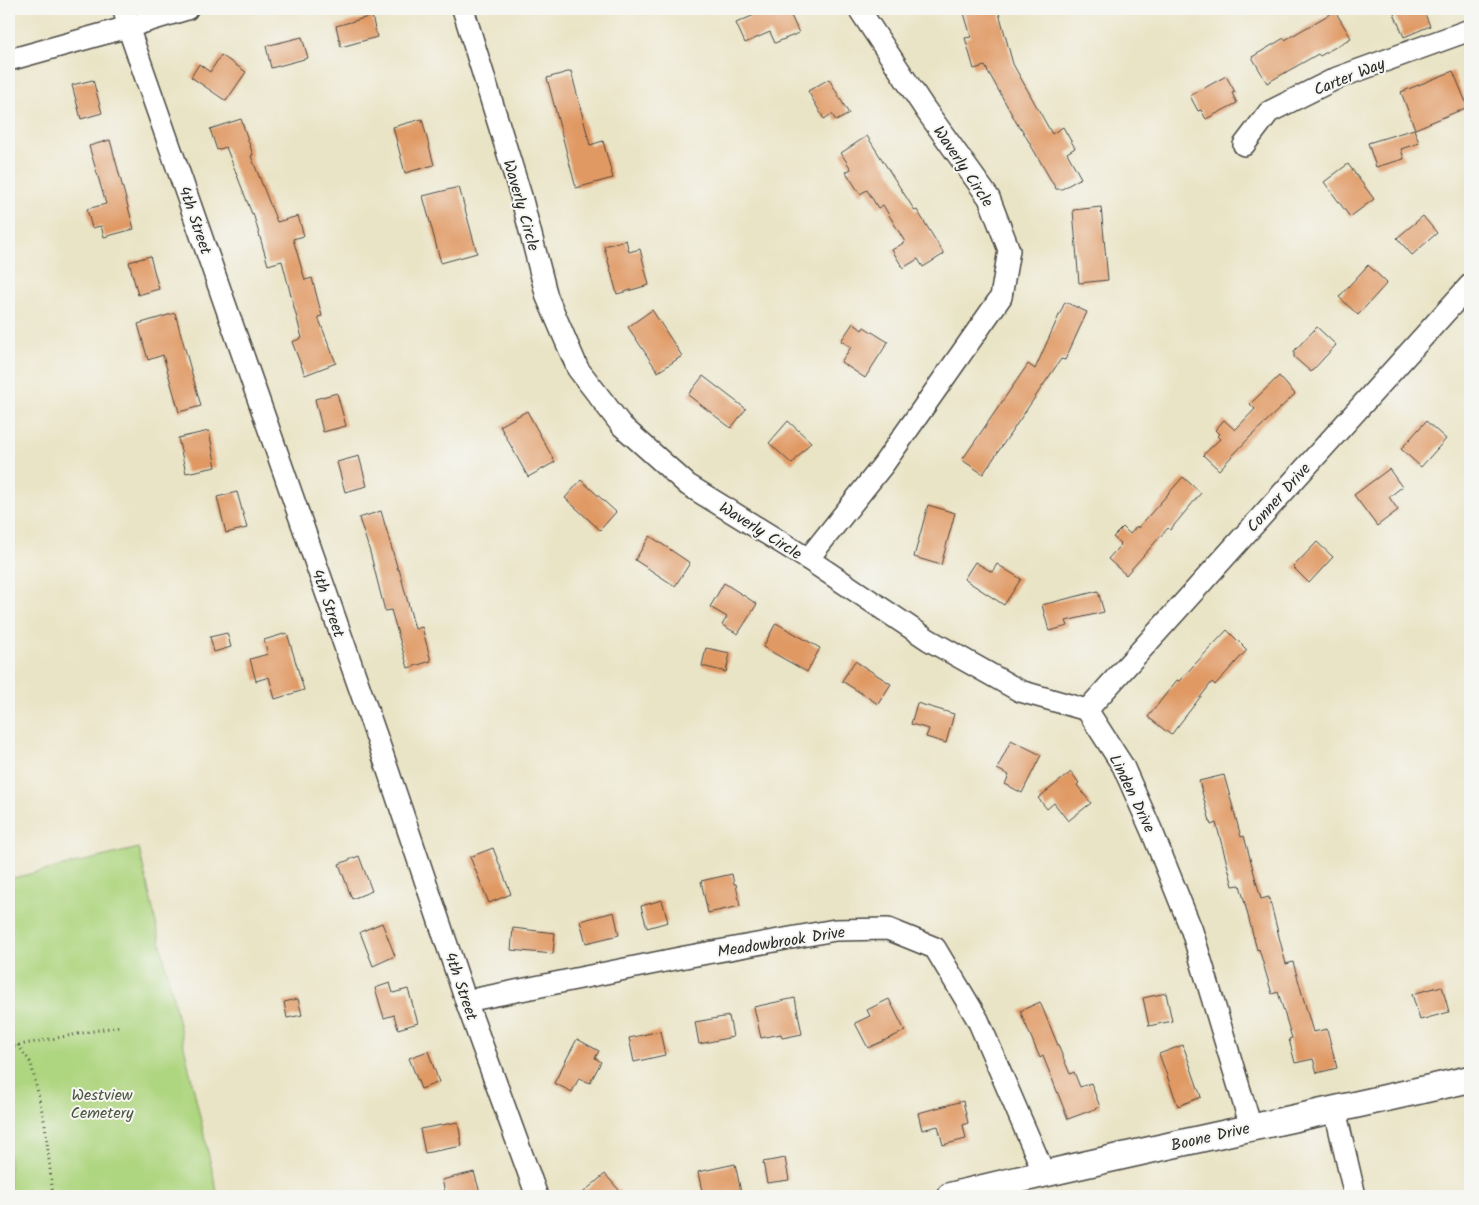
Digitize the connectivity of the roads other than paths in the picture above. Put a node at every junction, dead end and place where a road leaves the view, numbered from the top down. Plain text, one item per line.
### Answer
1 (187, 9) edge
2 (463, 9) edge
3 (859, 9) edge
4 (126, 18) edge
5 (1470, 30) edge
6 (9, 60) edge
7 (1244, 145) dead end
8 (1470, 285) edge
9 (808, 559) junction
10 (1087, 710) junction
11 (466, 1001) junction
12 (1470, 1079) edge
13 (1335, 1110) junction
14 (1251, 1127) junction
15 (1044, 1173) junction
16 (537, 1196) edge
17 (950, 1196) edge
18 (1354, 1196) edge

1 - 4 street
2 - 9 street, Waverly Circle
3 - 9 street, Waverly Circle
4 - 6 street
4 - 11 street, 4th Street
5 - 7 street, Carter Way
8 - 10 street, Conner Drive
9 - 10 street
10 - 14 street, Linden Drive
11 - 15 street, Meadowbrook Drive
11 - 16 street, 4th Street
12 - 13 street, Boone Drive
13 - 14 street, Boone Drive
13 - 18 street
14 - 15 street, Boone Drive
15 - 17 street, Boone Drive

